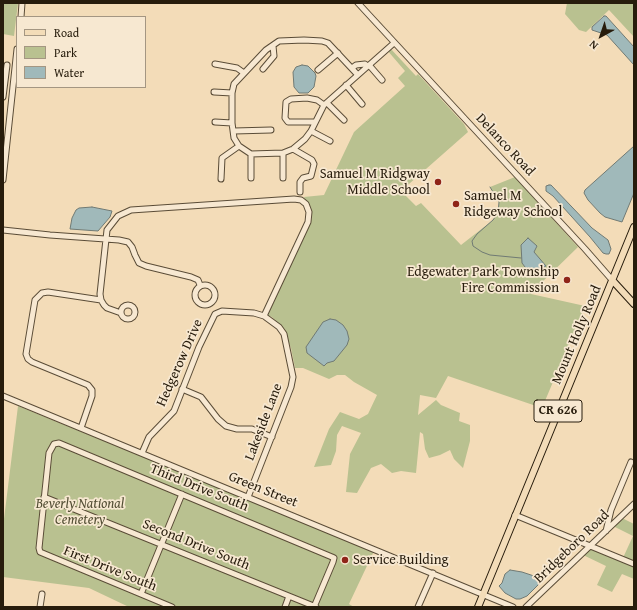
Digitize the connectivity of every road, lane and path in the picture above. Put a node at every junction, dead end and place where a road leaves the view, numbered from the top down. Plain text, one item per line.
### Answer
1 (22, 3) edge
2 (358, 3) edge
3 (21, 16) edge
4 (394, 43) junction
5 (273, 46) junction
6 (338, 52) junction
7 (16, 58) edge
8 (215, 64) dead end
9 (5, 65) edge
10 (15, 66) junction
11 (368, 66) junction
12 (352, 68) junction
13 (263, 69) dead end
14 (318, 70) dead end
15 (244, 73) junction
16 (357, 74) junction
17 (382, 80) dead end
18 (346, 85) junction
19 (214, 92) dead end
20 (232, 93) junction
21 (3, 97) edge
22 (325, 104) junction
23 (362, 104) dead end
24 (344, 120) dead end
25 (215, 122) dead end
26 (315, 122) junction
27 (232, 123) junction
28 (271, 130) dead end
29 (311, 130) junction
30 (234, 131) junction
31 (330, 141) dead end
32 (239, 146) junction
33 (293, 149) junction
34 (282, 153) junction
35 (251, 154) junction
36 (4, 158) edge
37 (251, 178) dead end
38 (283, 178) dead end
39 (221, 179) dead end
40 (3, 180) edge
41 (300, 192) dead end
42 (634, 227) edge
43 (3, 231) edge
44 (106, 240) junction
45 (613, 281) junction
46 (200, 285) junction
47 (101, 300) junction
48 (211, 304) junction
49 (634, 304) edge
50 (217, 312) junction
51 (121, 313) dead end
52 (264, 316) junction
53 (182, 389) junction
54 (3, 396) edge
55 (81, 428) junction
56 (272, 437) junction
57 (142, 453) junction
58 (632, 462) dead end
59 (182, 494) junction
60 (44, 497) junction
61 (248, 497) junction
62 (634, 504) edge
63 (515, 515) junction
64 (606, 530) junction
65 (161, 544) junction
66 (590, 546) junction
67 (634, 564) edge
68 (432, 573) junction
69 (42, 594) dead end
70 (141, 594) junction
71 (483, 594) junction
72 (290, 596) junction
73 (40, 607) edge
74 (172, 607) edge
75 (285, 607) edge
76 (315, 607) edge
77 (418, 607) edge
78 (478, 607) edge
79 (513, 607) edge
80 (526, 607) edge

1 - 3 street
2 - 4 street, Delanco Road
4 - 11 street
4 - 45 street, Delanco Road
5 - 6 street
5 - 13 street
5 - 15 street
6 - 12 street
6 - 14 street
7 - 10 street
8 - 15 street
9 - 10 street
9 - 21 street
10 - 36 street
11 - 12 street
11 - 16 street
11 - 17 street
12 - 16 street
15 - 20 street
16 - 18 street
18 - 22 street
18 - 23 street
19 - 20 street
20 - 27 street
22 - 24 street
22 - 26 street
22 - 26 street
25 - 27 street
26 - 29 street
27 - 30 street
28 - 30 street
29 - 31 street
29 - 33 street
30 - 32 street
32 - 35 street
32 - 39 street
33 - 34 street
33 - 41 street
34 - 35 street
34 - 38 street
35 - 37 street
36 - 40 street
42 - 45 main road, Mount Holly Road / CR 626
43 - 44 street
44 - 46 street
44 - 47 street
44 - 52 street
45 - 49 main road, Delanco Road
45 - 63 main road, Mount Holly Road / CR 626
46 - 48 street
46 - 48 street
47 - 51 street
47 - 55 street
48 - 50 street
50 - 52 street, Hedgerow Drive
50 - 53 street, Hedgerow Drive
52 - 56 street, Lakeside Lane
53 - 56 street
53 - 57 street, Hedgerow Drive
54 - 55 street, Green Street
55 - 57 street, Green Street
56 - 61 street, Lakeside Lane
57 - 61 street, Green Street
58 - 64 street
59 - 60 street, Third Drive South
59 - 65 street
59 - 76 street, Third Drive South
60 - 65 street, Second Drive South
60 - 70 street, First Drive South
61 - 68 street, Green Street
62 - 64 street, Bridgeboro Road
63 - 66 street
63 - 71 main road, Mount Holly Road / CR 626
64 - 66 street, Bridgeboro Road
65 - 70 street
65 - 72 street, Second Drive South
66 - 67 street
66 - 80 street, Bridgeboro Road
68 - 71 street, Green Street
68 - 77 street
69 - 73 street
70 - 74 street, First Drive South
71 - 78 main road, Mount Holly Road / CR 626
71 - 79 street, Green Street
72 - 75 street
72 - 76 street, Second Drive South

